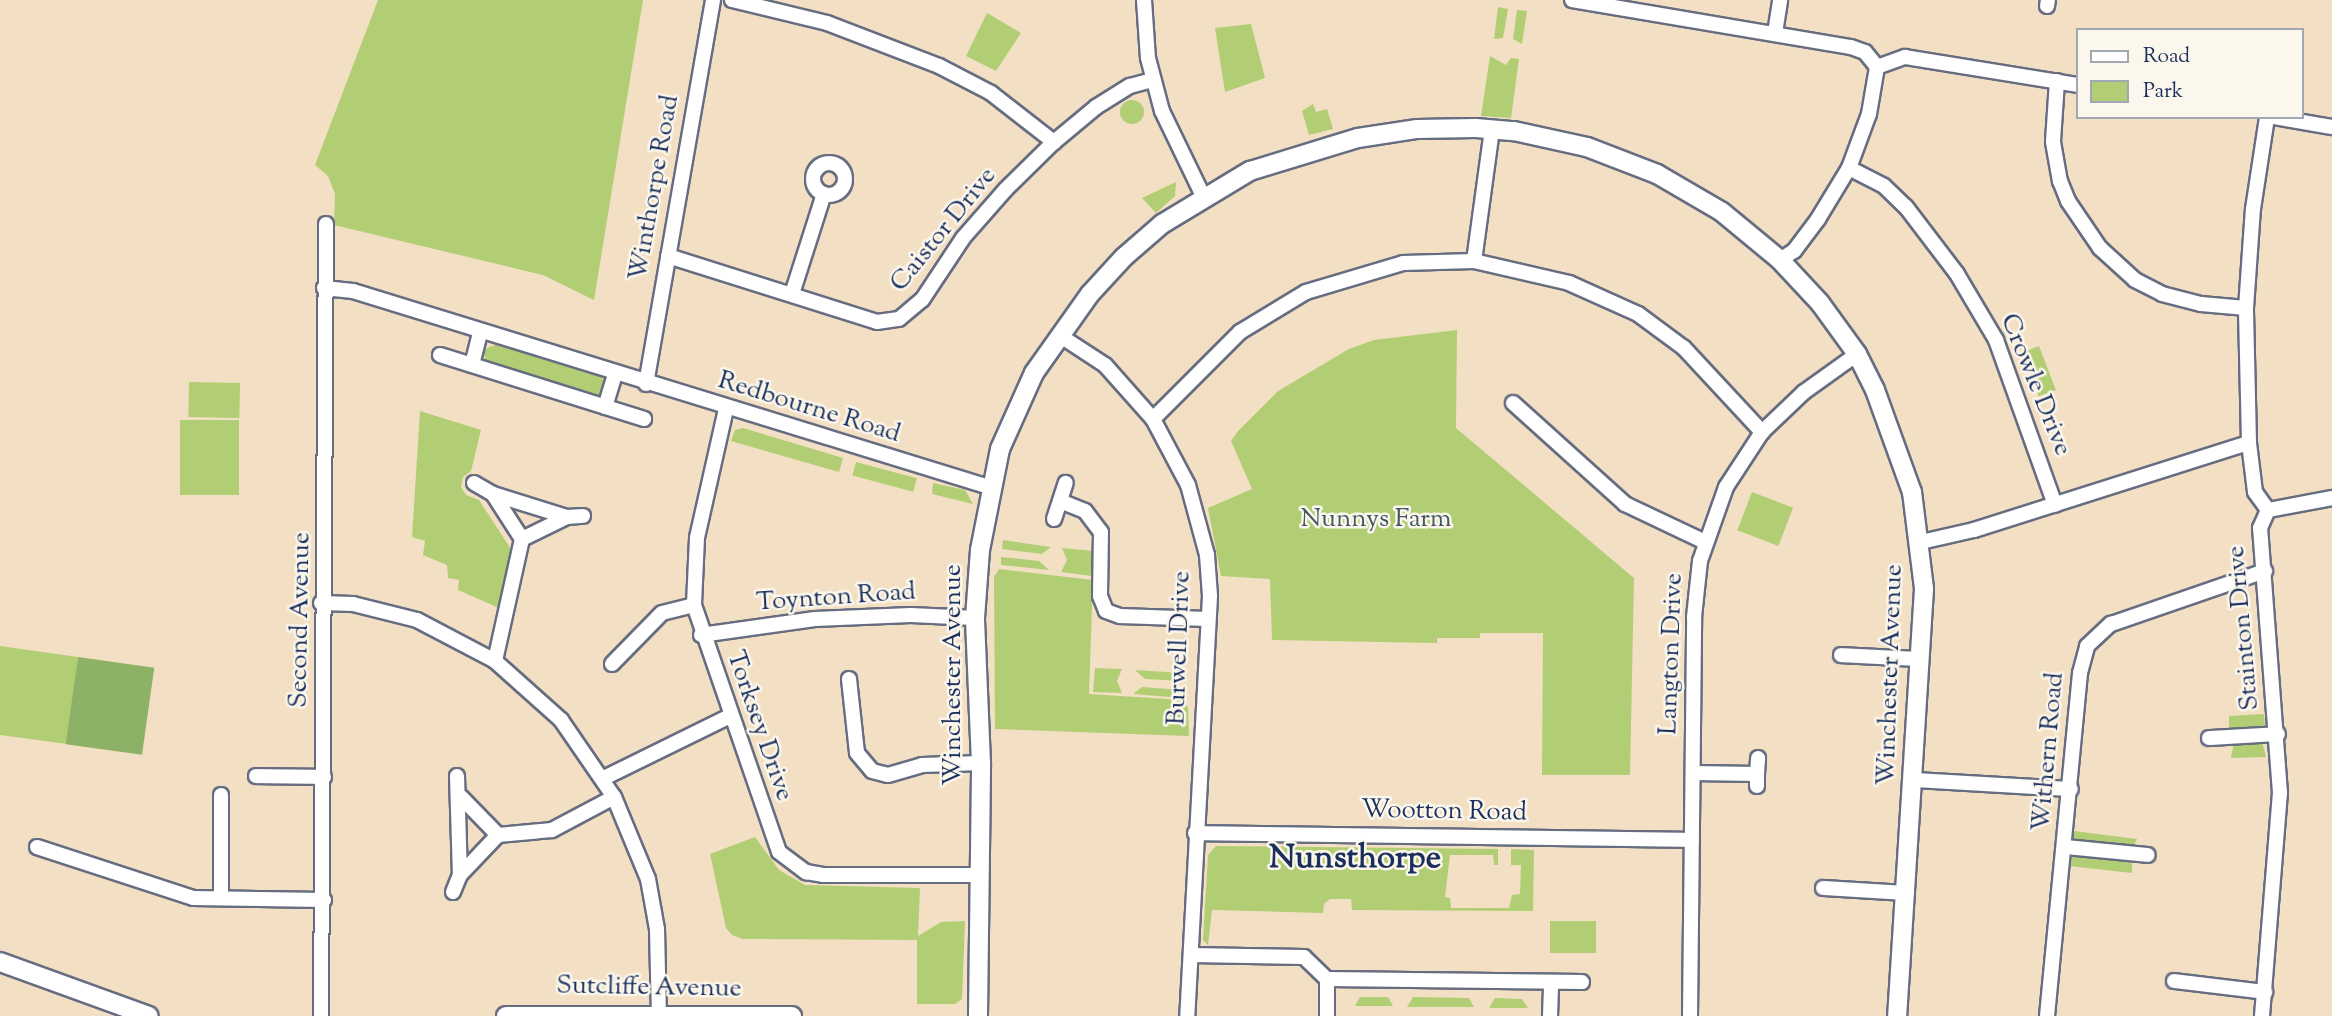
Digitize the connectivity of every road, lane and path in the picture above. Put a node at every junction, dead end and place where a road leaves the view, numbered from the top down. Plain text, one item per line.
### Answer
1 (713, 0) edge
2 (732, 0) edge
3 (1144, 0) edge
4 (1572, 0) edge
5 (1780, 0) edge
6 (1775, 33) junction
7 (1877, 67) junction
8 (1153, 80) junction
9 (2057, 82) junction
10 (2076, 85) edge
11 (2267, 119) edge
12 (2286, 119) edge
13 (2332, 127) edge
14 (1492, 129) junction
15 (1054, 142) junction
16 (1849, 168) junction
17 (824, 194) dead end
18 (1204, 198) junction
19 (326, 224) dead end
20 (668, 256) junction
21 (1780, 260) junction
22 (1474, 261) junction
23 (324, 288) junction
24 (792, 294) junction
25 (2246, 308) junction
26 (480, 333) junction
27 (1059, 335) junction
28 (1857, 354) junction
29 (440, 355) dead end
30 (472, 365) junction
31 (615, 374) junction
32 (646, 384) junction
33 (1513, 402) dead end
34 (604, 407) junction
35 (726, 409) junction
36 (644, 419) dead end
37 (1153, 419) junction
38 (1762, 432) junction
39 (2249, 443) junction
40 (474, 483) dead end
41 (1066, 484) dead end
42 (989, 487) junction
43 (493, 494) junction
44 (2332, 498) edge
45 (1060, 501) junction
46 (2054, 505) junction
47 (2268, 510) junction
48 (583, 516) dead end
49 (567, 517) junction
50 (1054, 519) dead end
51 (522, 539) junction
52 (1705, 542) junction
53 (1921, 542) junction
54 (2265, 571) junction
55 (321, 603) junction
56 (694, 605) junction
57 (975, 618) junction
58 (1208, 619) junction
59 (701, 635) junction
60 (1841, 656) dead end
61 (1921, 659) junction
62 (495, 661) junction
63 (612, 664) dead end
64 (849, 679) dead end
65 (730, 716) junction
66 (2278, 734) junction
67 (2209, 738) dead end
68 (1758, 758) dead end
69 (981, 763) junction
70 (1693, 773) junction
71 (256, 776) dead end
72 (457, 776) dead end
73 (324, 777) junction
74 (604, 778) junction
75 (1913, 780) junction
76 (2071, 789) junction
77 (221, 795) dead end
78 (461, 797) junction
79 (614, 797) junction
80 (1195, 833) junction
81 (498, 835) junction
82 (1692, 840) junction
83 (37, 847) dead end
84 (2065, 847) junction
85 (2148, 855) dead end
86 (460, 875) junction
87 (981, 875) junction
88 (1823, 888) dead end
89 (453, 892) dead end
90 (1907, 893) junction
91 (221, 898) junction
92 (324, 900) junction
93 (1191, 955) junction
94 (0, 962) edge
95 (1327, 979) junction
96 (2174, 981) dead end
97 (1551, 982) junction
98 (1582, 982) dead end
99 (2265, 992) junction
100 (659, 1014) edge
101 (149, 1016) edge
102 (321, 1016) edge
103 (506, 1016) edge
104 (792, 1016) edge
105 (978, 1016) edge
106 (1187, 1016) edge
107 (1327, 1016) edge
108 (1550, 1016) edge
109 (1690, 1016) edge
110 (1897, 1016) edge
111 (2047, 1016) edge
112 (2262, 1016) edge

1 - 20 street, Winthorpe Road
2 - 15 street
3 - 8 street
4 - 6 street
5 - 6 street
6 - 7 street
7 - 9 street
7 - 16 street
8 - 15 street, Caistor Drive
8 - 18 street
9 - 10 street
9 - 25 street
11 - 25 street, Stainton Drive
12 - 13 street
14 - 18 street, Winchester Avenue
14 - 21 street, Winchester Avenue
14 - 22 street
15 - 24 street, Caistor Drive
16 - 21 street
16 - 46 street, Crowle Drive
17 - 24 street
18 - 27 street, Winchester Avenue
19 - 23 street, Second Avenue
20 - 24 street, Caistor Drive
20 - 32 street, Winthorpe Road
21 - 28 street, Winchester Avenue
22 - 37 street
22 - 38 street
23 - 26 street, Redbourne Road
23 - 55 street, Second Avenue
25 - 39 street, Stainton Drive
26 - 30 street
26 - 31 street, Redbourne Road
27 - 37 street, Burwell Drive
27 - 42 street, Winchester Avenue
28 - 38 street, Langton Drive
28 - 53 street, Winchester Avenue
29 - 30 street
30 - 34 street
31 - 32 street, Redbourne Road
31 - 34 street
32 - 35 street, Redbourne Road
33 - 52 street
34 - 36 street
35 - 42 street, Redbourne Road
35 - 56 street, Torksey Drive
37 - 58 street, Burwell Drive
38 - 52 street, Langton Drive
39 - 46 street
39 - 47 street, Stainton Drive
40 - 43 street
41 - 45 street
42 - 57 street, Winchester Avenue
43 - 49 street
43 - 51 street
44 - 47 street
45 - 50 street
45 - 58 street
46 - 53 street
47 - 54 street, Stainton Drive
48 - 49 street
49 - 51 street
51 - 62 street
52 - 70 street, Langton Drive
53 - 61 street, Winchester Avenue
54 - 66 street, Stainton Drive
54 - 76 street, Withern Road
55 - 62 street
55 - 73 street, Second Avenue
56 - 59 street, Torksey Drive
56 - 63 street
57 - 59 street, Toynton Road
57 - 69 street, Winchester Avenue
58 - 80 street, Burwell Drive
59 - 65 street, Torksey Drive
60 - 61 street
61 - 75 street, Winchester Avenue
62 - 74 street
64 - 69 street
65 - 74 street
65 - 87 street, Torksey Drive
66 - 67 street
66 - 99 street, Stainton Drive
68 - 70 street
69 - 87 street, Winchester Avenue
70 - 82 street, Langton Drive
71 - 73 street
72 - 78 street
73 - 92 street, Second Avenue
74 - 79 street
75 - 76 street
75 - 90 street, Winchester Avenue
76 - 84 street, Withern Road
77 - 91 street
78 - 81 street
78 - 86 street
79 - 81 street
79 - 100 street
80 - 82 street, Wootton Road
80 - 93 street, Burwell Drive
81 - 86 street
82 - 109 street, Langton Drive
83 - 91 street
84 - 85 street
84 - 111 street, Withern Road
86 - 89 street
87 - 105 street, Winchester Avenue
88 - 90 street
90 - 110 street, Winchester Avenue
91 - 92 street
92 - 102 street, Second Avenue
93 - 95 street
93 - 106 street, Burwell Drive
94 - 101 street
95 - 97 street
95 - 107 street
96 - 99 street
97 - 98 street
97 - 108 street
99 - 112 street, Stainton Drive
100 - 103 street, Sutcliffe Avenue
100 - 104 street, Sutcliffe Avenue

